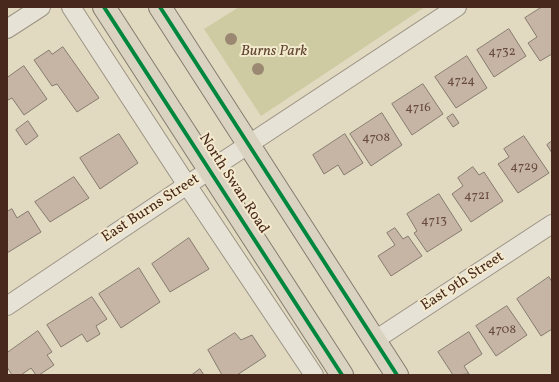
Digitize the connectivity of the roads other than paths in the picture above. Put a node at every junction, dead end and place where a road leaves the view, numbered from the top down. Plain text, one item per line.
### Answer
1 (41, 7) edge
2 (72, 7) edge
3 (104, 7) edge
4 (160, 7) edge
5 (457, 7) edge
6 (7, 29) edge
7 (250, 144) junction
8 (210, 170) junction
9 (187, 185) junction
10 (552, 224) edge
11 (7, 306) edge
12 (375, 340) junction
13 (314, 375) edge
14 (342, 375) edge
15 (397, 375) edge

1 - 6 street
2 - 9 street
3 - 8 main road, North Swan Road
4 - 7 main road
5 - 7 street, East Burns Street
7 - 8 street, East Burns Street
7 - 12 main road
8 - 9 street, East Burns Street
8 - 14 main road, North Swan Road
9 - 11 street, East Burns Street
9 - 13 street
10 - 12 street, East 9th Street
12 - 15 main road

